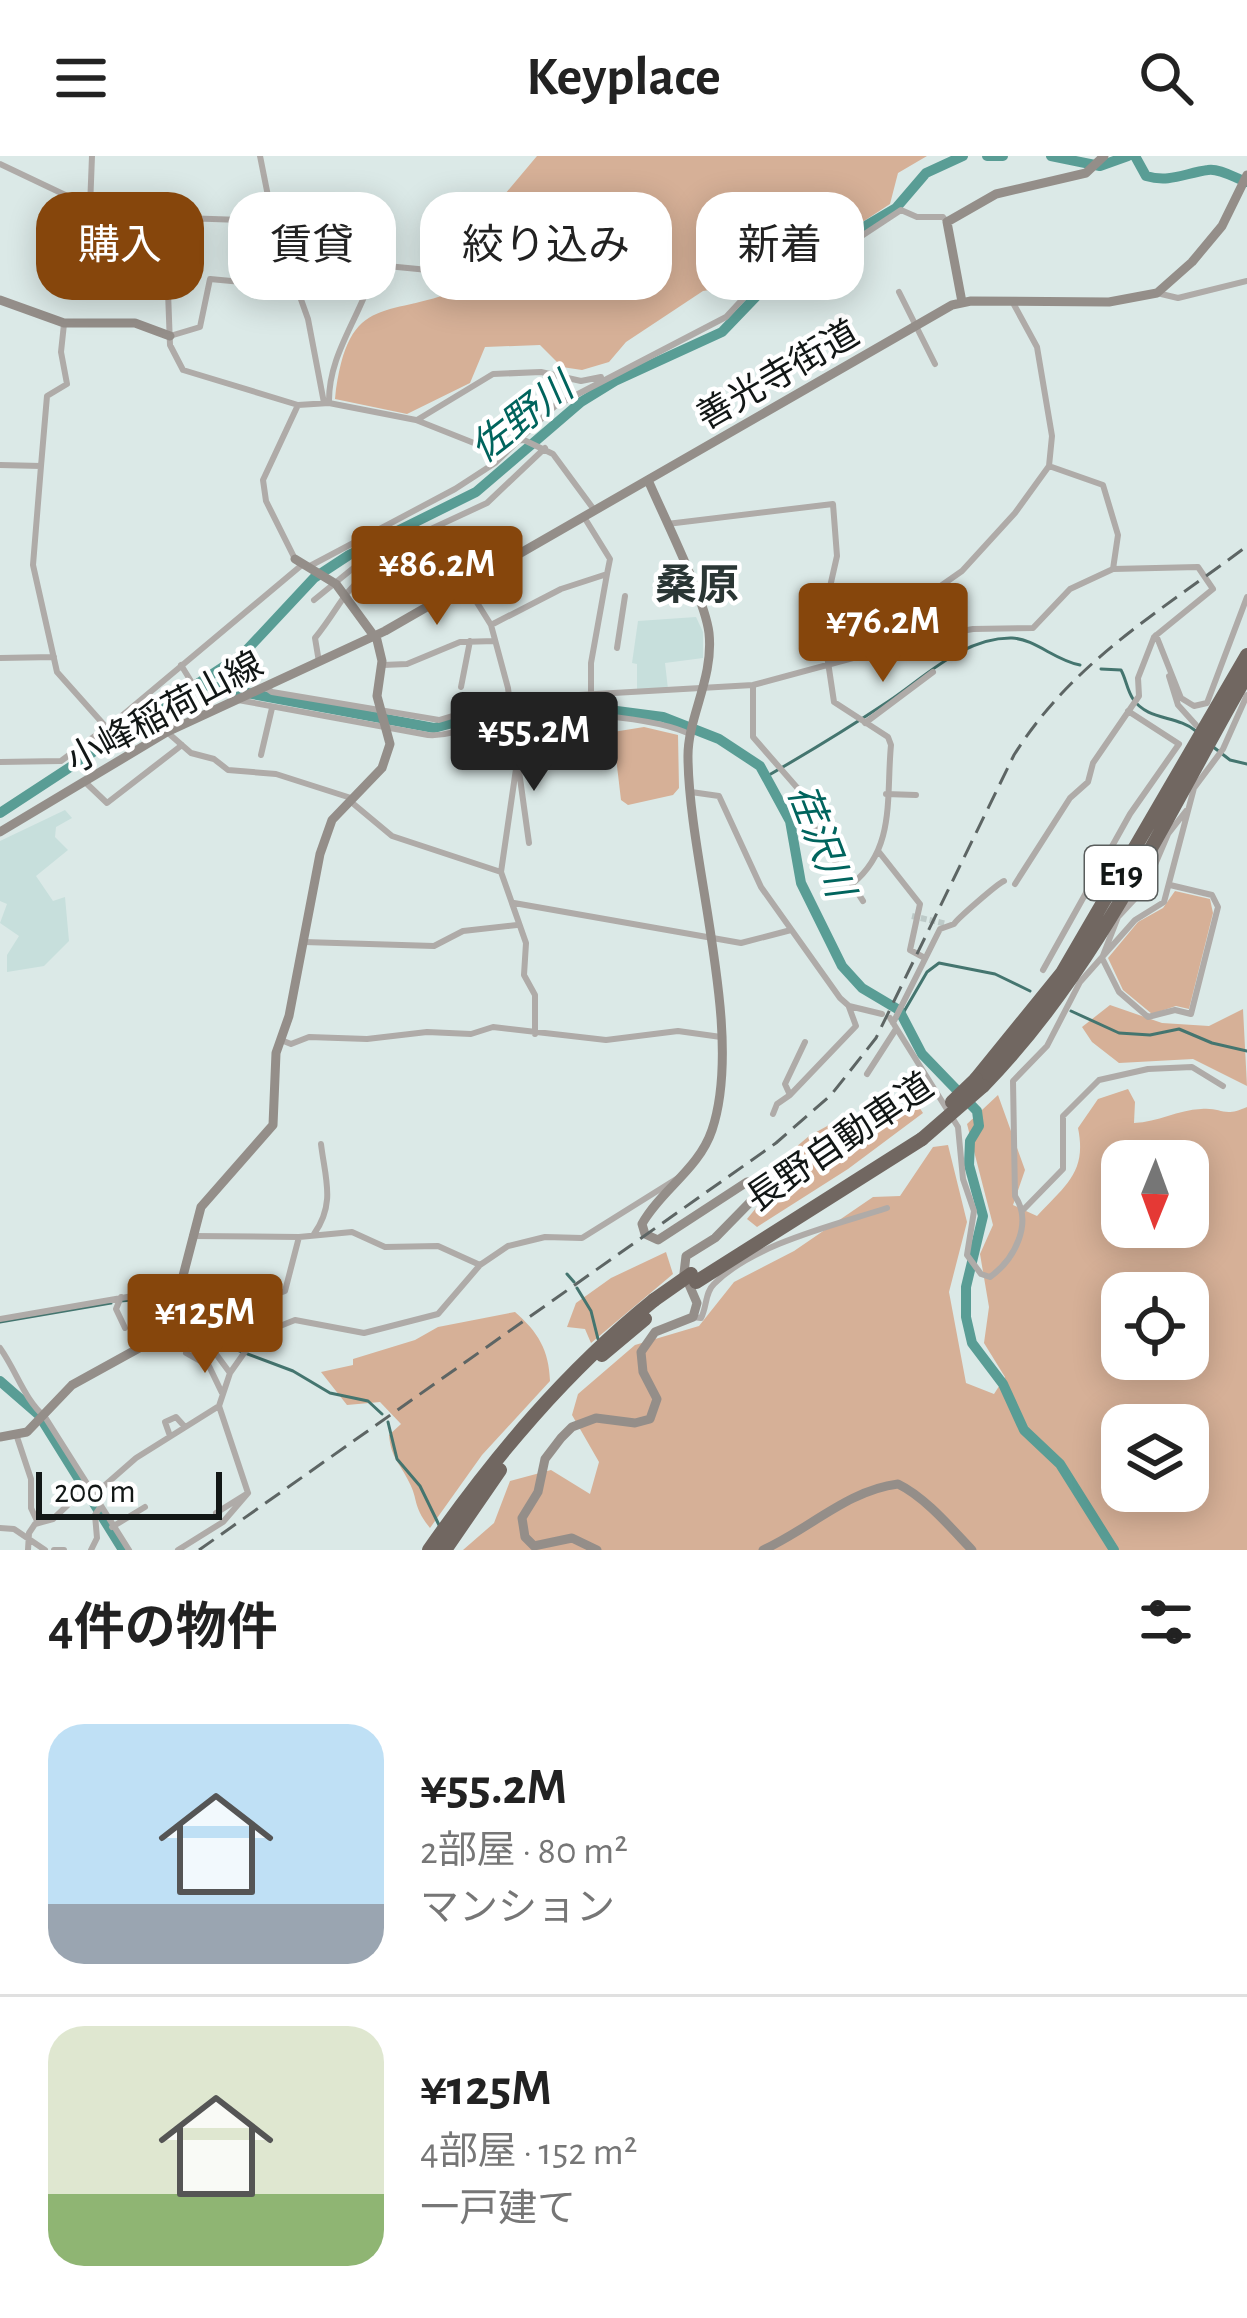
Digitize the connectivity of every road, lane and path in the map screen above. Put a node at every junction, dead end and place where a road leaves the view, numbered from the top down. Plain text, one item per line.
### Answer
1 (92, 156) edge
2 (260, 156) edge
3 (1102, 158) edge
4 (0, 164) edge
5 (1247, 175) edge
6 (59, 192) edge
7 (91, 192) edge
8 (267, 192) edge
9 (1242, 203) edge
10 (947, 222) junction
11 (228, 281) edge
12 (1247, 281) edge
13 (899, 292) dead end
14 (1157, 293) junction
15 (0, 300) edge
16 (167, 300) edge
17 (302, 300) edge
18 (365, 300) edge
19 (1012, 301) junction
20 (962, 302) junction
21 (64, 323) junction
22 (915, 326) junction
23 (170, 336) junction
24 (935, 364) dead end
25 (604, 378) junction
26 (326, 403) junction
27 (298, 406) junction
28 (417, 420) junction
29 (522, 439) junction
30 (544, 447) junction
31 (0, 465) edge
32 (41, 466) junction
33 (1049, 466) junction
34 (648, 480) junction
35 (589, 514) junction
36 (667, 524) junction
37 (304, 565) junction
38 (1113, 568) junction
39 (607, 574) junction
40 (727, 578) dead end
41 (331, 581) junction
42 (466, 585) junction
43 (694, 592) junction
44 (343, 593) junction
45 (625, 596) dead end
46 (1247, 597) edge
47 (314, 599) dead end
48 (436, 603) junction
49 (823, 619) junction
50 (491, 626) junction
51 (846, 626) dead end
52 (1156, 635) junction
53 (375, 636) junction
54 (470, 641) junction
55 (495, 641) junction
56 (914, 642) junction
57 (617, 648) dead end
58 (1247, 655) edge
59 (53, 657) junction
60 (0, 658) edge
61 (319, 662) junction
62 (181, 664) junction
63 (832, 664) junction
64 (381, 665) junction
65 (933, 672) dead end
66 (1169, 674) junction
67 (1247, 675) edge
68 (753, 685) junction
69 (461, 687) dead end
70 (261, 689) junction
71 (705, 689) junction
72 (1247, 695) edge
73 (592, 698) junction
74 (239, 700) junction
75 (509, 700) junction
76 (272, 708) junction
77 (382, 710) junction
78 (1128, 711) junction
79 (210, 712) junction
80 (510, 713) junction
81 (591, 715) junction
82 (860, 721) junction
83 (1196, 725) dead end
84 (387, 726) junction
85 (106, 727) junction
86 (167, 732) junction
87 (691, 734) junction
88 (182, 745) junction
89 (261, 755) dead end
90 (0, 762) edge
91 (517, 762) junction
92 (84, 781) junction
93 (692, 792) junction
94 (886, 794) junction
95 (916, 795) dead end
96 (350, 799) junction
97 (1186, 811) junction
98 (0, 832) edge
99 (529, 843) dead end
100 (879, 853) junction
101 (1102, 865) junction
102 (1112, 870) dead end
103 (501, 872) junction
104 (1004, 881) dead end
105 (852, 884) junction
106 (1015, 884) dead end
107 (1170, 886) junction
108 (863, 901) dead end
109 (514, 903) junction
110 (517, 925) junction
111 (791, 930) junction
112 (709, 938) junction
113 (300, 941) junction
114 (924, 957) junction
115 (1102, 958) junction
116 (1043, 970) dead end
117 (849, 1006) junction
118 (891, 1020) junction
119 (535, 1034) junction
120 (721, 1037) junction
121 (281, 1040) junction
122 (805, 1042) dead end
123 (867, 1074) dead end
124 (980, 1082) junction
125 (1223, 1086) dead end
126 (790, 1095) junction
127 (773, 1114) dead end
128 (321, 1144) dead end
129 (681, 1177) junction
130 (886, 1208) dead end
131 (1024, 1209) junction
132 (314, 1234) junction
133 (191, 1236) junction
134 (299, 1237) junction
135 (480, 1264) junction
136 (228, 1280) dead end
137 (176, 1296) junction
138 (122, 1298) junction
139 (223, 1314) junction
140 (693, 1317) junction
141 (0, 1319) edge
142 (125, 1328) dead end
143 (214, 1337) junction
144 (0, 1348) edge
145 (186, 1353) dead end
146 (230, 1373) junction
147 (222, 1393) junction
148 (218, 1406) junction
149 (161, 1409) dead end
150 (43, 1420) junction
151 (166, 1422) junction
152 (185, 1426) junction
153 (170, 1436) junction
154 (0, 1437) edge
155 (17, 1437) junction
156 (505, 1456) junction
157 (87, 1493) junction
158 (248, 1493) junction
159 (145, 1507) dead end
160 (98, 1511) junction
161 (216, 1513) dead end
162 (131, 1520) dead end
163 (121, 1521) junction
164 (38, 1523) junction
165 (0, 1528) edge
166 (114, 1533) junction
167 (29, 1537) junction
168 (97, 1538) junction
169 (28, 1550) edge
170 (45, 1550) edge
171 (54, 1550) edge
172 (64, 1550) edge
173 (91, 1550) edge
174 (129, 1550) edge
175 (178, 1550) edge
176 (429, 1550) edge
177 (445, 1550) edge
178 (597, 1550) edge
179 (763, 1550) edge
180 (972, 1550) edge

1 - 7 street
2 - 8 street
3 - 10 main road
4 - 6 street
5 - 9 main road
9 - 14 main road
10 - 20 main road
10 - 25 street
11 - 23 street
12 - 14 street
13 - 22 street
14 - 19 main road
15 - 21 main road
16 - 23 street
17 - 26 street
18 - 26 street
19 - 20 main road
19 - 33 street
20 - 22 main road, 善光寺街道
21 - 23 main road
21 - 32 street
22 - 24 street
22 - 34 main road, 善光寺街道
23 - 27 street
25 - 28 street
25 - 29 street
26 - 27 street
26 - 28 street
27 - 37 street
28 - 29 street
29 - 30 street
29 - 37 street
30 - 35 street
30 - 41 street
31 - 32 street
32 - 59 street
33 - 38 street
33 - 56 street
34 - 35 main road, 小峰稲荷山線
34 - 36 main road
35 - 39 street
35 - 42 main road, 小峰稲荷山線
36 - 43 main road
36 - 49 street
37 - 41 main road
37 - 62 street
38 - 52 street
38 - 56 street
39 - 50 street
39 - 73 street
40 - 43 street
41 - 44 main road
41 - 47 street
42 - 48 main road, 小峰稲荷山線
42 - 50 street
43 - 71 main road
44 - 48 street
44 - 53 main road
44 - 61 street
45 - 57 street
46 - 66 street
48 - 53 main road, 小峰稲荷山線
49 - 51 street
49 - 63 street
50 - 55 street
52 - 66 street
52 - 78 street
53 - 61 main road, 小峰稲荷山線
53 - 64 main road
54 - 55 street
54 - 64 street
54 - 69 street
55 - 75 street
56 - 63 street
58 - 124 highway, 長野自動車道 / E19
59 - 60 street
59 - 85 street
61 - 70 main road, 小峰稲荷山線
62 - 79 street
62 - 85 street
63 - 68 street
63 - 82 street
64 - 77 main road
65 - 82 street
66 - 83 street
67 - 124 highway, 長野自動車道 / E19
68 - 71 street
68 - 105 street
70 - 74 main road, 小峰稲荷山線
70 - 77 street
71 - 73 street
71 - 87 main road
72 - 97 street
73 - 75 street
73 - 81 street
74 - 76 street
74 - 79 main road, 小峰稲荷山線
75 - 77 street
75 - 80 street
76 - 84 street
76 - 89 street
77 - 84 main road
78 - 101 street
78 - 106 street
79 - 86 main road, 小峰稲荷山線
80 - 81 street
80 - 84 street
80 - 91 street
81 - 87 street
82 - 94 street
84 - 96 main road
85 - 90 street
86 - 88 street
86 - 92 main road, 小峰稲荷山線
87 - 93 main road
88 - 92 street
88 - 96 street
91 - 99 street
91 - 103 street
92 - 98 main road, 小峰稲荷山線
93 - 111 street
93 - 112 main road
94 - 95 street
94 - 100 street
96 - 103 street
96 - 113 main road
97 - 107 street
97 - 115 street
100 - 105 street
100 - 114 street
101 - 102 street
101 - 116 street
103 - 109 street
104 - 114 street
105 - 108 street
107 - 115 street
107 - 115 street
109 - 110 street
109 - 112 street
110 - 113 street
110 - 119 street
111 - 112 street
111 - 117 street
112 - 120 main road
113 - 121 main road
114 - 118 street
115 - 131 street
117 - 118 street
117 - 126 street
118 - 123 street
118 - 131 street
119 - 120 street
119 - 121 street
120 - 129 main road
121 - 133 main road
122 - 126 street
124 - 156 highway, 長野自動車道 / E19, bridge
125 - 131 street
126 - 127 street
128 - 132 street
129 - 135 street
129 - 140 main road
130 - 140 street
132 - 134 street
132 - 135 street
133 - 134 street
133 - 137 main road
134 - 139 street
135 - 146 street
136 - 139 street
137 - 138 street
137 - 143 street
137 - 150 main road
138 - 141 street
138 - 142 street
139 - 143 street
140 - 178 main road
143 - 146 street
144 - 150 street
145 - 147 street
146 - 147 street
147 - 148 street
148 - 152 street
148 - 158 street
149 - 151 street
150 - 155 main road
150 - 157 street
151 - 152 street
151 - 153 street
152 - 153 street
153 - 157 street
154 - 155 main road
155 - 164 street
156 - 176 highway, 長野自動車道 / E19
156 - 177 highway, 長野自動車道 / E19
157 - 160 street
157 - 164 street
158 - 161 street
158 - 175 street
159 - 163 street
160 - 166 street
160 - 168 street
162 - 163 street
163 - 166 street
164 - 167 street
165 - 167 street
166 - 168 street
166 - 174 street
167 - 169 street
167 - 170 street
168 - 173 street
171 - 172 street
179 - 180 main road

